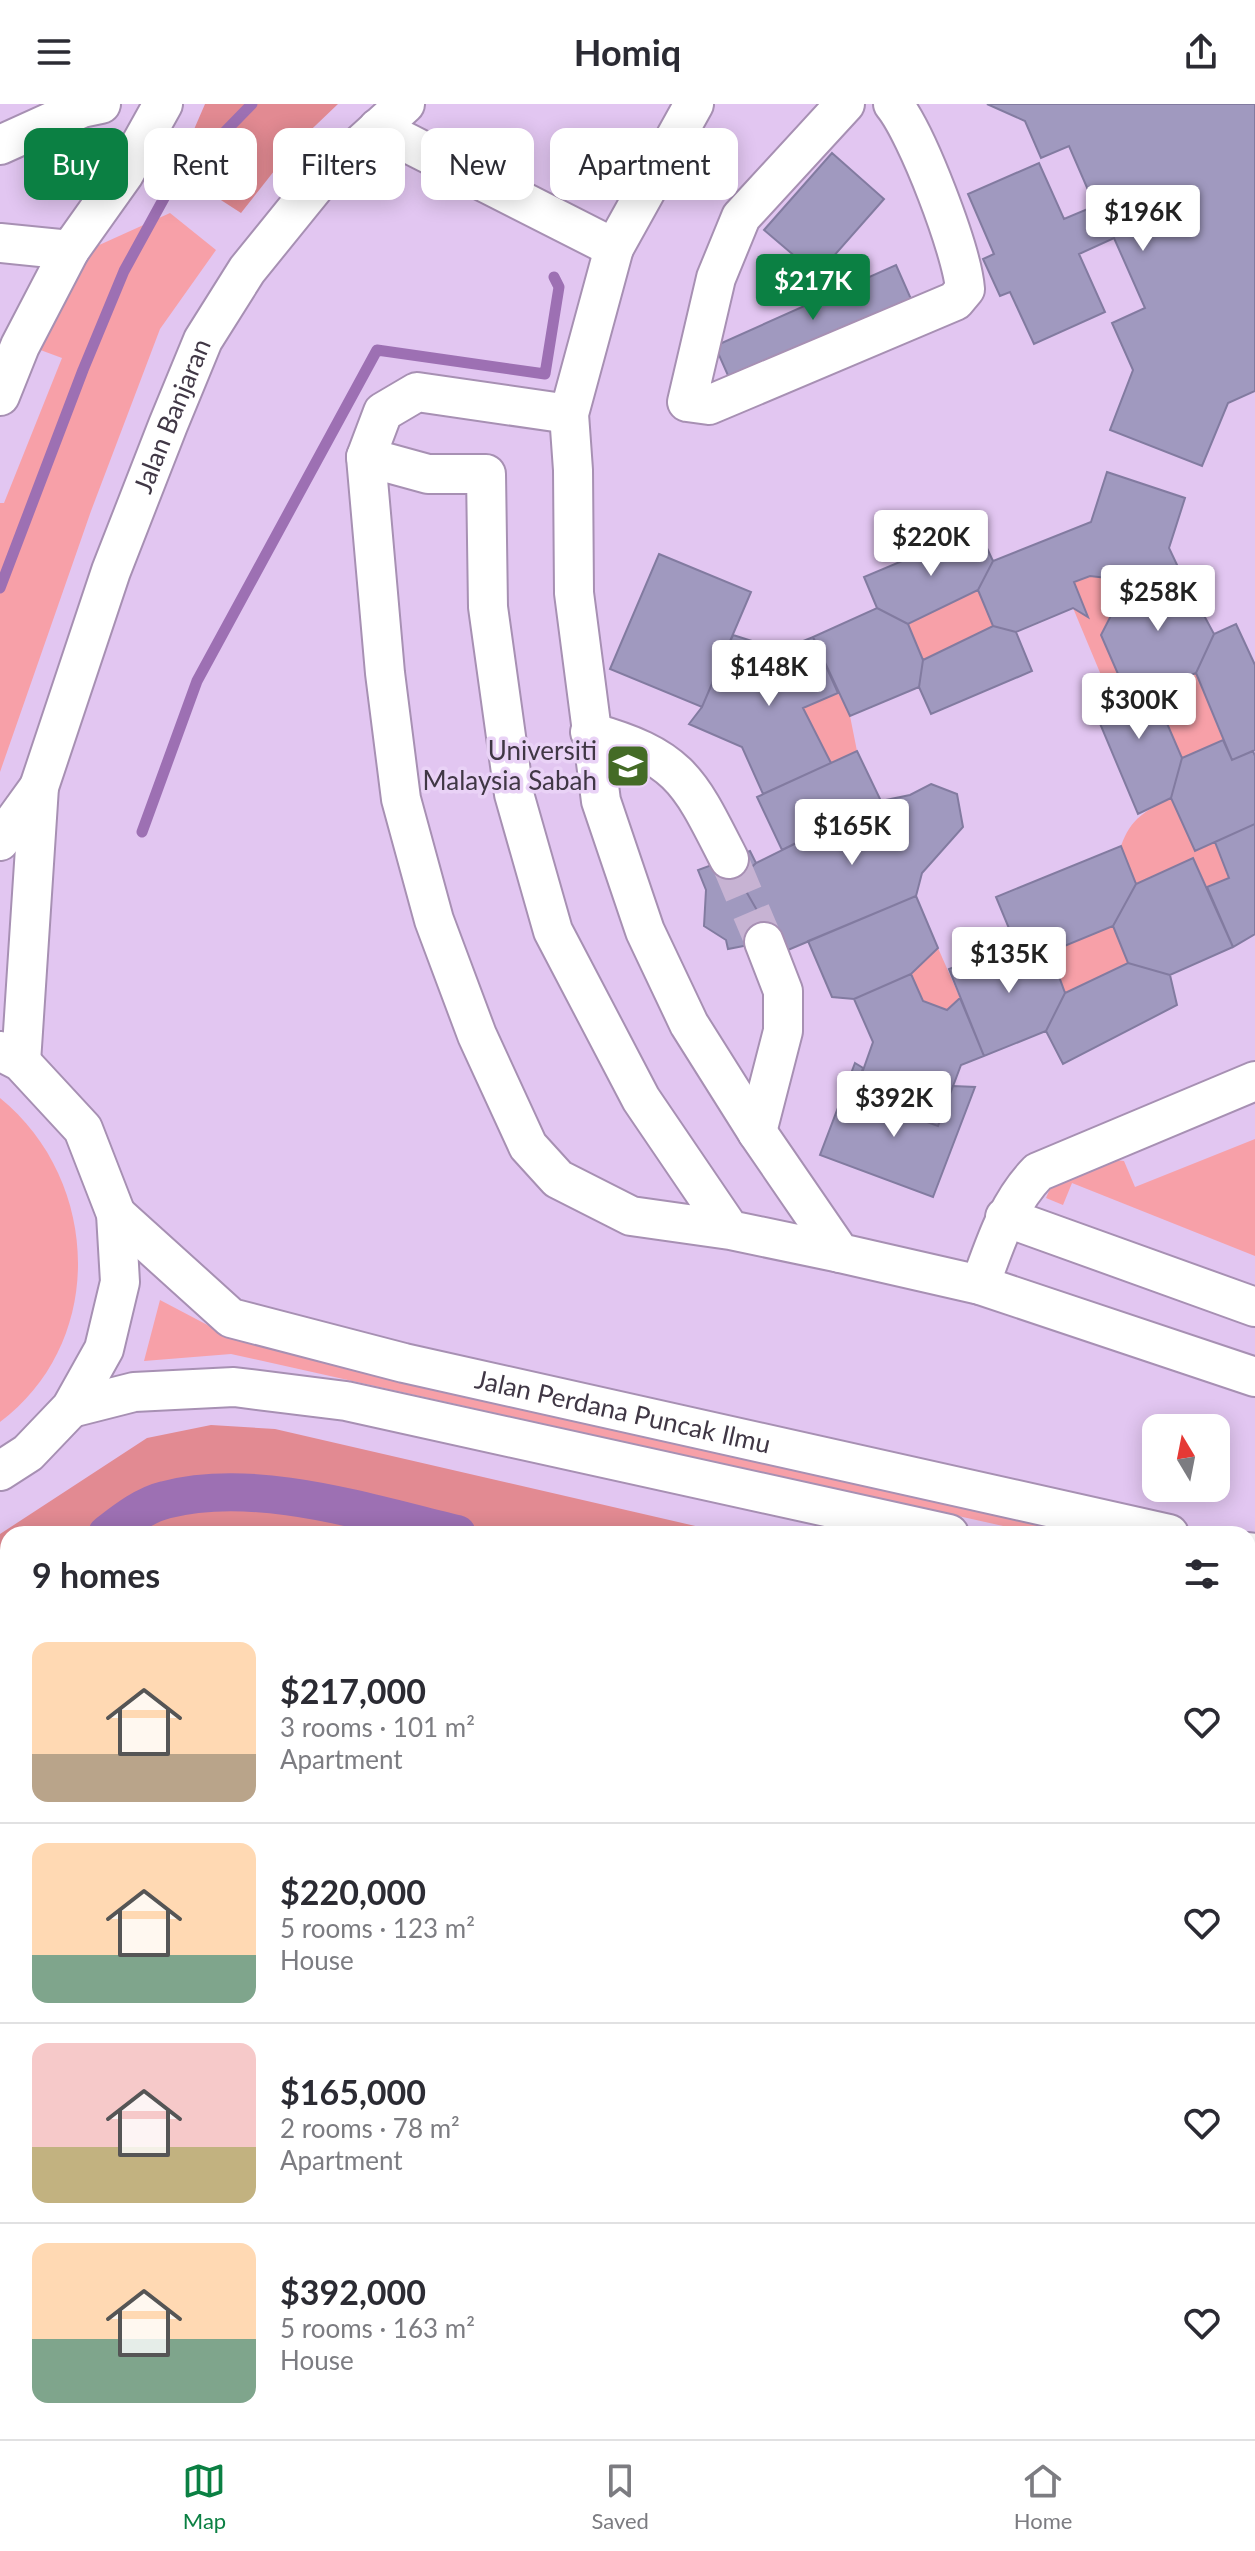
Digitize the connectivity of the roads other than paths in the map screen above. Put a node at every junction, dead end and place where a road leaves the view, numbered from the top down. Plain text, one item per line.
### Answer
1 (101, 104) edge
2 (163, 104) edge
3 (694, 104) edge
4 (845, 104) edge
5 (893, 104) edge
6 (392, 116) edge
7 (0, 145) edge
8 (0, 243) edge
9 (614, 248) junction
10 (70, 250) junction
11 (0, 396) edge
12 (569, 414) junction
13 (366, 457) junction
14 (590, 732) junction
15 (39, 787) junction
16 (0, 841) edge
17 (729, 859) tunnel mouth
18 (764, 942) tunnel mouth
19 (10, 1056) edge
20 (1255, 1081) edge
21 (757, 1132) junction
22 (116, 1214) junction
23 (1005, 1217) junction
24 (730, 1230) junction
25 (840, 1253) junction
26 (980, 1285) junction
27 (1255, 1307) edge
28 (1255, 1377) edge
29 (71, 1408) junction
30 (0, 1471) edge
31 (913, 1526) edge
32 (1133, 1526) edge

1 - 7 street
2 - 10 street
3 - 9 street
4 - 5 street
6 - 9 street
6 - 15 street, Jalan Banjaran
8 - 10 street
9 - 12 street
10 - 11 street
12 - 13 street
12 - 14 street
13 - 24 street
13 - 24 street
14 - 17 street
14 - 21 street
15 - 16 street, Jalan Banjaran
15 - 19 street, Jalan Banjaran
18 - 21 street
19 - 22 street
20 - 23 street
21 - 25 street
22 - 29 street
22 - 32 street, Jalan Perdana Puncak Ilmu
23 - 26 street
23 - 27 street
24 - 25 street
25 - 26 street
26 - 28 street
29 - 30 street
29 - 31 street, Jalan Perdana Puncak Ilmu

